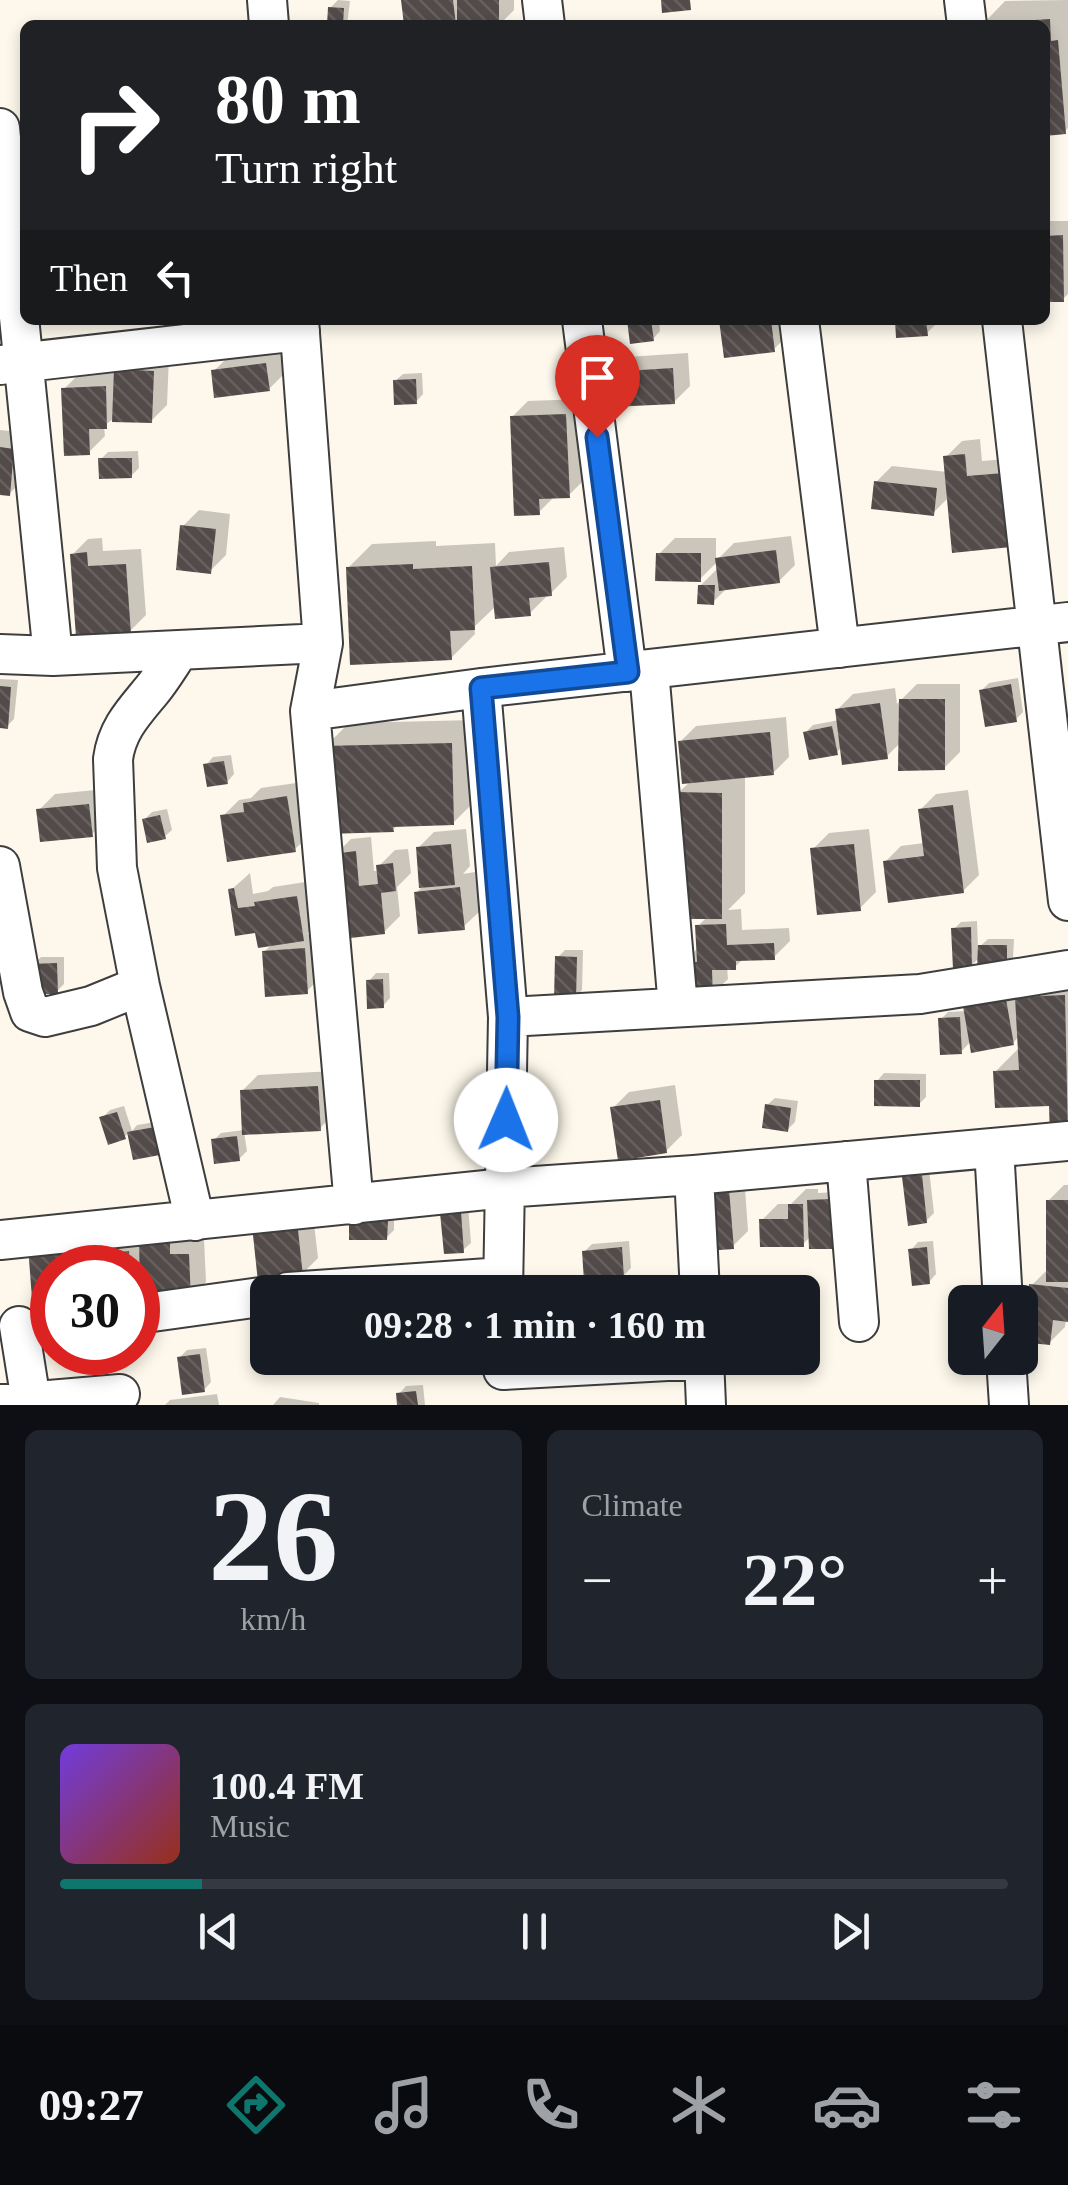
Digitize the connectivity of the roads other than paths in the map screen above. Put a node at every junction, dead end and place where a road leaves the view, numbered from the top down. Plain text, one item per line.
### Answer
1 (0, 128) edge
2 (583, 325) edge
3 (801, 325) edge
4 (1003, 325) edge
5 (300, 326) edge
6 (12, 364) edge
7 (1052, 623) edge
8 (323, 642) junction
9 (840, 648) junction
10 (179, 650) junction
11 (0, 654) edge
12 (53, 656) junction
13 (638, 671) junction
14 (481, 688) junction
15 (310, 711) junction
16 (0, 866) edge
17 (1068, 901) edge
18 (1068, 970) edge
19 (140, 986) junction
20 (678, 1007) junction
21 (508, 1017) junction
22 (1068, 1141) edge
23 (994, 1148) junction
24 (846, 1162) junction
25 (694, 1175) junction
26 (505, 1188) junction
27 (354, 1205) junction
28 (195, 1221) junction
29 (0, 1240) edge
30 (503, 1275) edge
31 (699, 1275) edge
32 (1002, 1285) edge
33 (250, 1298) edge
34 (160, 1311) edge
35 (859, 1322) dead end
36 (24, 1325) edge
37 (534, 1375) edge
38 (705, 1375) edge
39 (1007, 1375) edge
40 (504, 1378) edge
41 (120, 1394) dead end
42 (15, 1403) edge
43 (706, 1405) edge
44 (1009, 1405) edge

1 - 6 street
2 - 13 street
3 - 9 street
4 - 7 street
5 - 6 street
5 - 8 street
6 - 12 street
7 - 9 street
7 - 17 street
8 - 10 street
8 - 15 street
9 - 13 street
10 - 12 street
10 - 19 street
11 - 12 street
13 - 14 street
13 - 20 street
14 - 15 street
14 - 21 street
15 - 27 street
16 - 19 street
18 - 20 street
19 - 28 street
20 - 21 street
21 - 26 street
22 - 23 street
23 - 24 street
23 - 32 street
24 - 25 street
24 - 35 street
25 - 26 street
25 - 31 street
26 - 27 street
26 - 30 street
27 - 28 street
28 - 29 street
33 - 34 street
36 - 42 street
37 - 40 street
38 - 43 street
39 - 44 street
41 - 42 street

